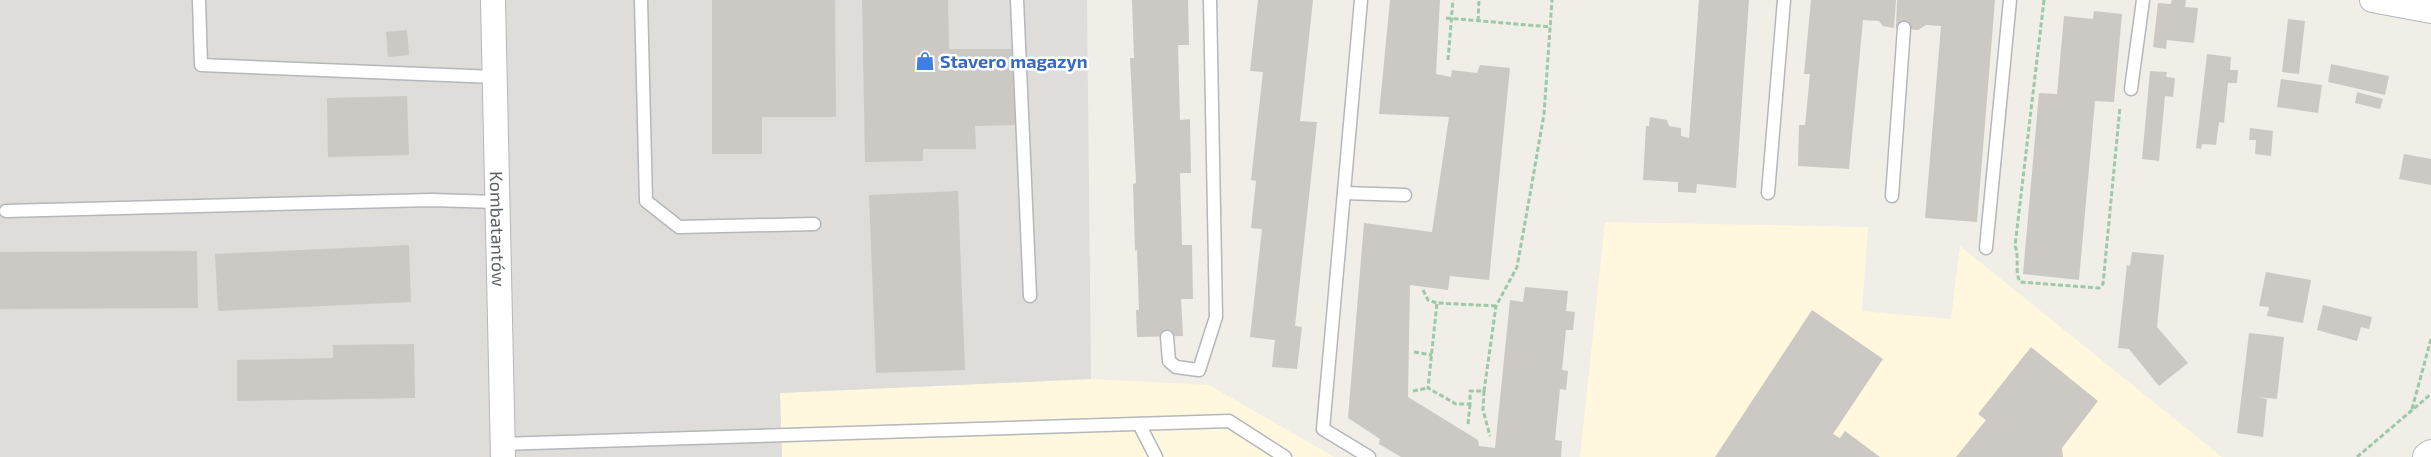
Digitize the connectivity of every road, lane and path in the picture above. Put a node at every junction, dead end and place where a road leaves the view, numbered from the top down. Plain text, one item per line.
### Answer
1 (199, 0) edge
2 (493, 0) edge
3 (641, 0) edge
4 (1017, 0) edge
5 (1210, 0) edge
6 (1361, 0) edge
7 (1453, 0) edge
8 (1479, 0) edge
9 (1552, 0) edge
10 (1784, 0) edge
11 (2010, 0) edge
12 (2044, 0) edge
13 (2143, 0) edge
14 (2388, 2) edge
15 (2431, 11) edge
16 (1446, 18) dead end
17 (1452, 18) junction
18 (1478, 21) junction
19 (1550, 27) junction
20 (1904, 28) dead end
21 (1448, 60) dead end
22 (495, 77) junction
23 (2131, 89) joint
24 (1344, 193) junction
25 (1768, 193) dead end
26 (1405, 195) dead end
27 (1892, 196) dead end
28 (498, 202) junction
29 (6, 211) dead end
30 (814, 224) dead end
31 (1986, 248) dead end
32 (1423, 290) dead end
33 (1030, 296) dead end
34 (1437, 304) junction
35 (1496, 306) junction
36 (1167, 337) dead end
37 (2431, 339) edge
38 (1414, 352) dead end
39 (1432, 355) junction
40 (1428, 388) junction
41 (1484, 391) junction
42 (1413, 392) dead end
43 (2431, 394) edge
44 (1470, 404) junction
45 (2412, 409) junction
46 (1139, 424) junction
47 (1468, 424) dead end
48 (1490, 436) dead end
49 (503, 451) edge
50 (2431, 454) edge
51 (1156, 457) edge
52 (1285, 457) edge
53 (1369, 457) edge
54 (2357, 457) edge
55 (2427, 457) edge

1 - 22 lane
2 - 22 street, Kombatantów
3 - 30 lane
4 - 33 lane
5 - 36 lane
6 - 24 lane
7 - 17 path
8 - 18 path
9 - 19 path
10 - 25 lane
11 - 31 lane
12 - 23 path
13 - 23 lane
14 - 15 street
16 - 17 path
17 - 18 path
17 - 21 path
18 - 19 path
19 - 35 path
20 - 27 lane
22 - 28 street, Kombatantów
24 - 26 lane
24 - 53 lane
28 - 29 lane
28 - 49 street, Kombatantów
32 - 34 path
34 - 35 path
34 - 39 path
35 - 41 path
37 - 45 path
38 - 39 path
39 - 40 path
40 - 42 path
40 - 44 path
41 - 44 path
41 - 48 path
43 - 45 path
44 - 47 path
45 - 54 path
46 - 49 lane
46 - 51 lane
46 - 52 lane
50 - 55 main road

